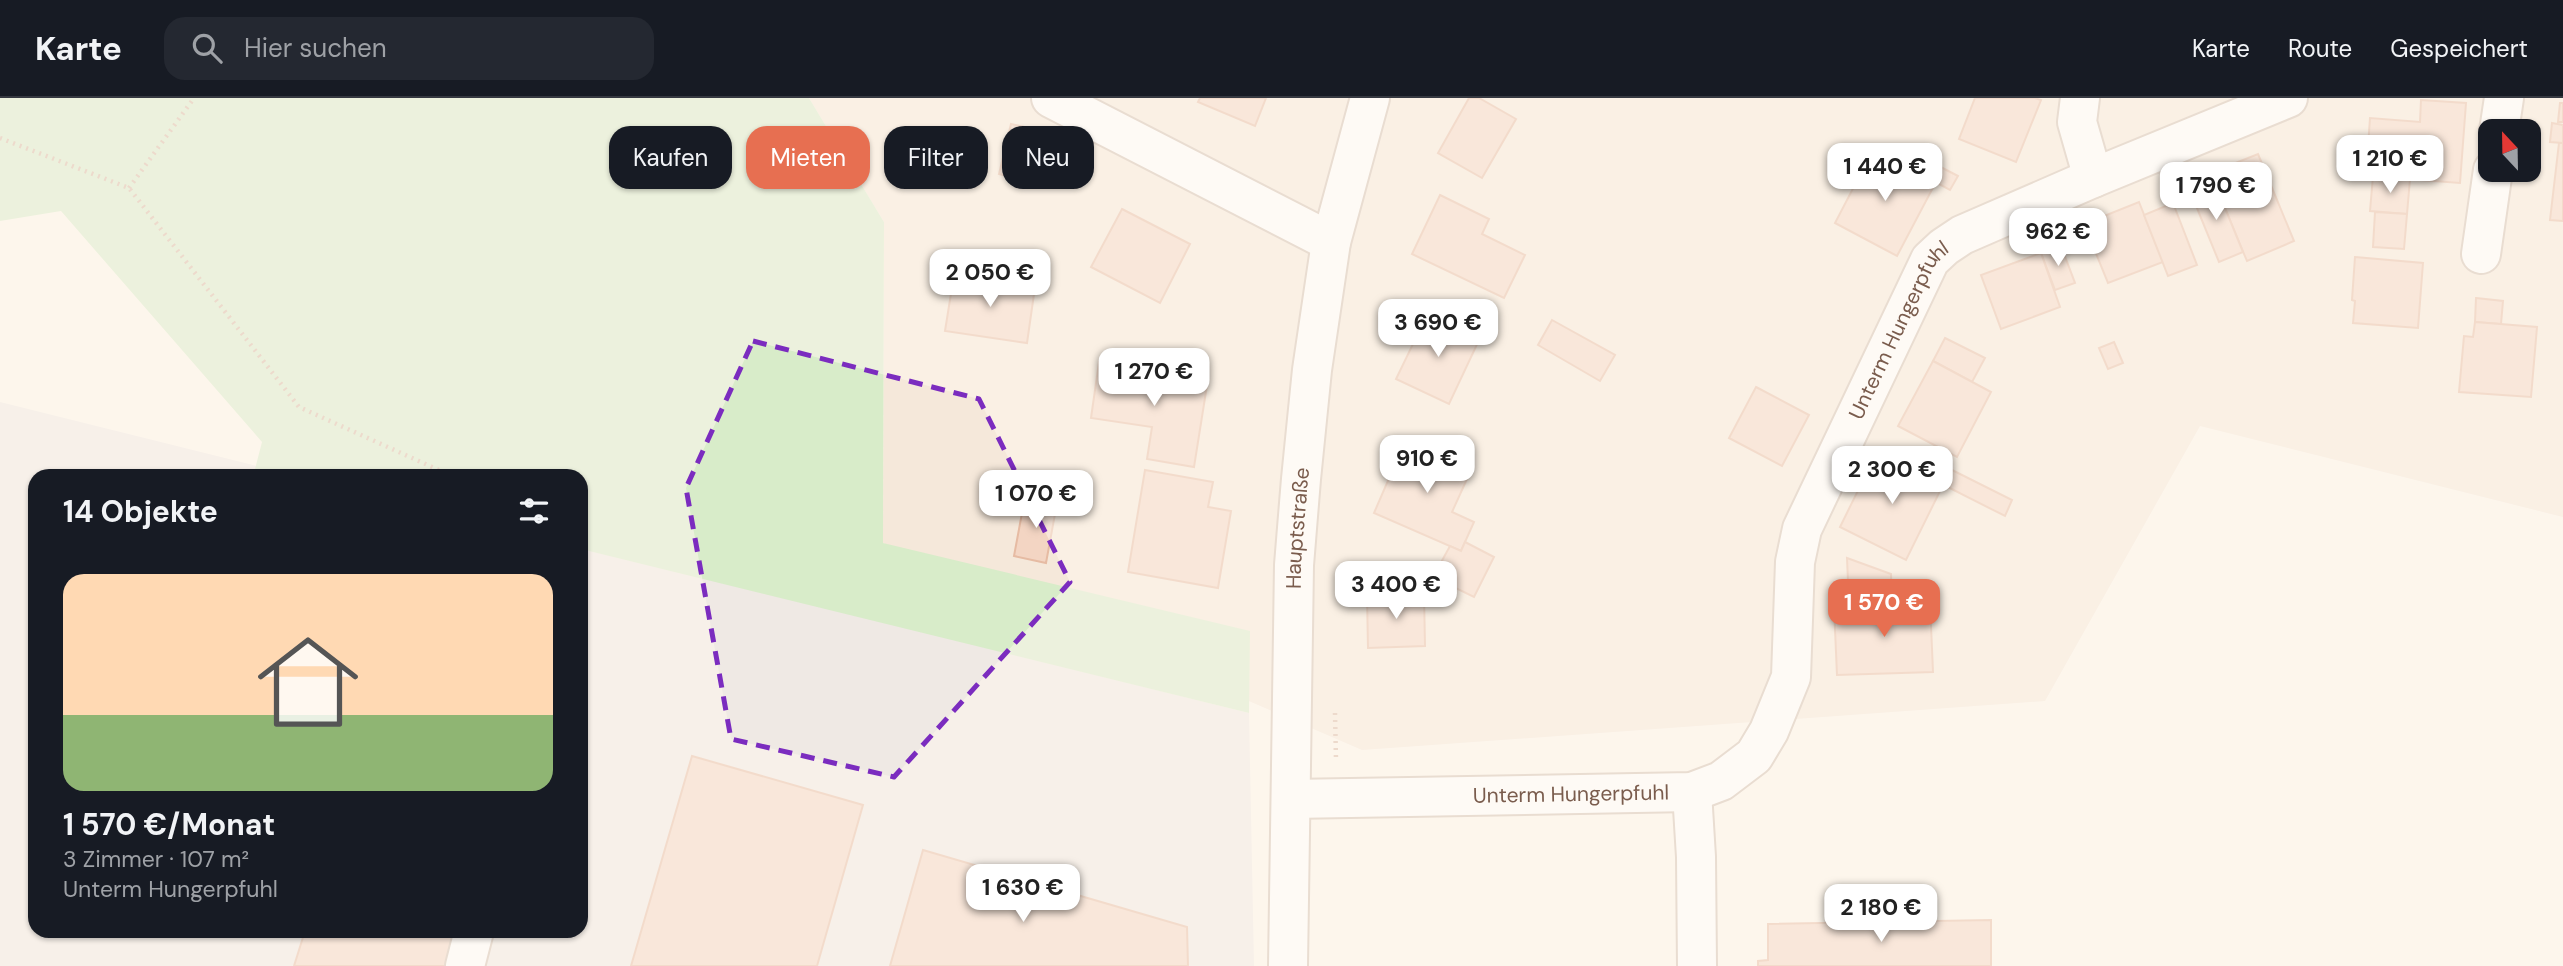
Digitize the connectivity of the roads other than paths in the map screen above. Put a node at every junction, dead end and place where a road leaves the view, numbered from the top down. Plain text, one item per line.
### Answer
1 (1051, 98) edge
2 (1370, 98) edge
3 (2080, 98) edge
4 (2288, 98) edge
5 (2504, 98) edge
6 (2501, 119) edge
7 (2093, 178) junction
8 (2491, 182) edge
9 (1331, 242) junction
10 (2481, 254) dead end
11 (1692, 792) junction
12 (1291, 799) junction
13 (472, 938) edge
14 (465, 966) edge
15 (1287, 966) edge
16 (1697, 966) edge

1 - 9 street
2 - 9 street, Hauptstraße
3 - 7 street
4 - 7 street, Unterm Hungerpfuhl
5 - 6 street
7 - 11 street, Unterm Hungerpfuhl
8 - 10 street
9 - 12 street, Hauptstraße
11 - 12 street, Unterm Hungerpfuhl
11 - 16 street
12 - 15 street, Hauptstraße
13 - 14 street

